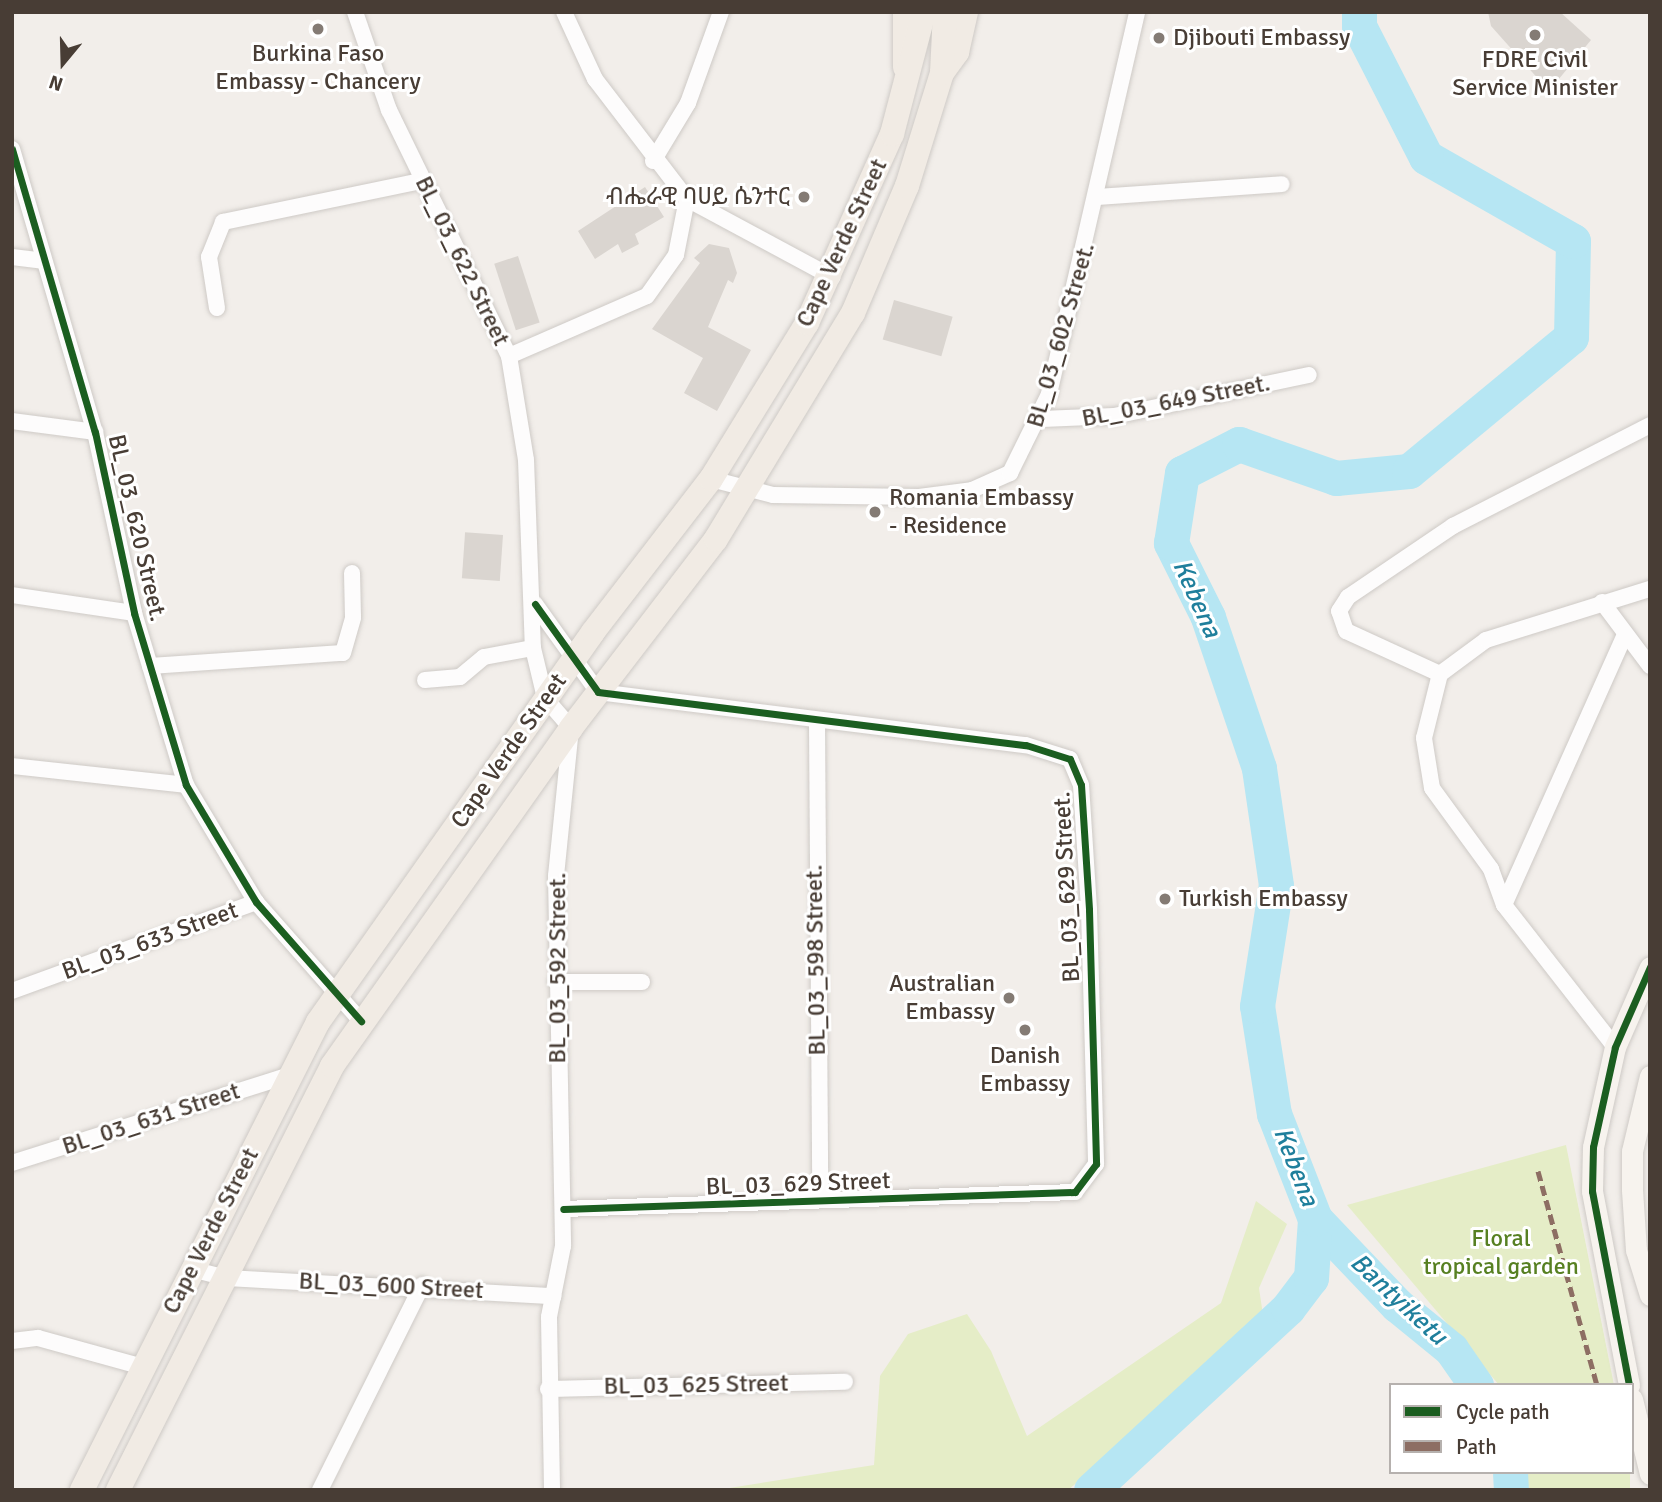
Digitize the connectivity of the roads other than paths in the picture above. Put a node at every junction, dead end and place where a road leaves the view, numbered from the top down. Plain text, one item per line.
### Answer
1 (355, 12) edge
2 (564, 12) edge
3 (721, 12) edge
4 (905, 12) edge
5 (924, 12) edge
6 (945, 12) edge
7 (966, 12) edge
8 (1137, 12) edge
9 (942, 74) junction
10 (907, 87) junction
11 (12, 149) edge
12 (653, 161) junction
13 (421, 181) junction
14 (1282, 184) dead end
15 (1098, 197) junction
16 (687, 199) junction
17 (12, 257) edge
18 (43, 261) junction
19 (832, 277) junction
20 (217, 307) dead end
21 (509, 356) junction
22 (1309, 375) dead end
23 (1042, 419) junction
24 (12, 421) edge
25 (1650, 425) edge
26 (95, 432) junction
27 (711, 479) junction
28 (748, 492) junction
29 (352, 573) dead end
30 (1650, 589) edge
31 (12, 595) edge
32 (1602, 602) junction
33 (535, 604) junction
34 (134, 613) junction
35 (1624, 637) junction
36 (533, 648) junction
37 (572, 661) junction
38 (150, 666) junction
39 (1650, 666) edge
40 (1440, 674) junction
41 (425, 680) dead end
42 (598, 692) junction
43 (545, 698) junction
44 (817, 723) junction
45 (571, 728) junction
46 (12, 766) edge
47 (186, 785) junction
48 (256, 902) junction
49 (1504, 905) junction
50 (1650, 967) edge
51 (556, 982) junction
52 (642, 982) dead end
53 (12, 991) edge
54 (334, 996) junction
55 (361, 1021) junction
56 (1615, 1048) junction
57 (290, 1075) junction
58 (1650, 1076) edge
59 (12, 1163) edge
60 (1075, 1192) joint
61 (820, 1198) junction
62 (563, 1209) junction
63 (191, 1269) junction
64 (227, 1278) junction
65 (422, 1286) junction
66 (1650, 1295) edge
67 (554, 1296) junction
68 (12, 1341) edge
69 (143, 1367) junction
70 (845, 1382) dead end
71 (1629, 1383) edge
72 (548, 1389) junction
73 (1634, 1407) edge
74 (1650, 1474) edge
75 (82, 1490) edge
76 (118, 1490) edge
77 (320, 1490) edge
78 (552, 1490) edge

1 - 13 street, BL_03_622 Street
2 - 12 street
3 - 12 street
4 - 10 main road
5 - 10 main road, Cape Verde Street
6 - 9 main road, Cape Verde Street
7 - 9 main road
8 - 15 street, BL_03_602 Street.
9 - 28 main road, Cape Verde Street
10 - 19 main road, Cape Verde Street
11 - 18 street, BL_03_620 Street.
12 - 16 street
13 - 20 street
13 - 21 street, BL_03_622 Street
14 - 15 street
15 - 23 street, BL_03_602 Street.
16 - 19 street
16 - 21 street
17 - 18 street
18 - 26 street, BL_03_620 Street.
19 - 27 main road, Cape Verde Street
21 - 33 street, BL_03_622 Street
22 - 23 street, BL_03_649 Street.
23 - 28 street, BL_03_602 Street.
24 - 26 street
25 - 40 street
26 - 34 street, BL_03_620 Street.
27 - 28 street, BL_03_602 Street.
27 - 37 main road, Cape Verde Street
28 - 42 main road, Cape Verde Street
29 - 38 street
30 - 32 street
31 - 34 street
32 - 35 street
32 - 40 street
33 - 36 street, BL_03_622 Street
33 - 37 street
34 - 38 street, BL_03_620 Street.
35 - 39 street
35 - 49 street
36 - 41 street
36 - 43 street, BL_03_622 Street
37 - 42 street
37 - 43 main road, Cape Verde Street
38 - 47 street, BL_03_620 Street.
40 - 49 street
42 - 44 street, BL_03_629 Street.
42 - 45 main road, Cape Verde Street
43 - 45 street
43 - 54 main road, Cape Verde Street
44 - 60 street, BL_03_629 Street.
44 - 61 street, BL_03_598 Street.
45 - 51 street, BL_03_592 Street.
45 - 55 main road, Cape Verde Street
46 - 47 street
47 - 48 street, BL_03_620 Street.
48 - 53 street, BL_03_633 Street
48 - 54 street, BL_03_633 Street
49 - 56 street
50 - 56 main road
51 - 52 street
51 - 62 street, BL_03_592 Street.
54 - 55 street, BL_03_633 Street
54 - 57 main road, Cape Verde Street
55 - 64 main road, Cape Verde Street
56 - 71 main road
57 - 59 street, BL_03_631 Street
57 - 63 main road, Cape Verde Street
58 - 66 main road
60 - 61 street, BL_03_629 Street
61 - 62 street, BL_03_629 Street
62 - 67 street, BL_03_592 Street.
63 - 64 street, BL_03_600 Street
63 - 69 main road, Cape Verde Street
64 - 65 street, BL_03_600 Street
64 - 76 main road, Cape Verde Street
65 - 67 street, BL_03_600 Street
65 - 77 street
67 - 72 street, BL_03_592 Street.
68 - 69 street
69 - 75 main road, Cape Verde Street
70 - 72 street, BL_03_625 Street
72 - 78 street, BL_03_592 Street.
73 - 74 main road

